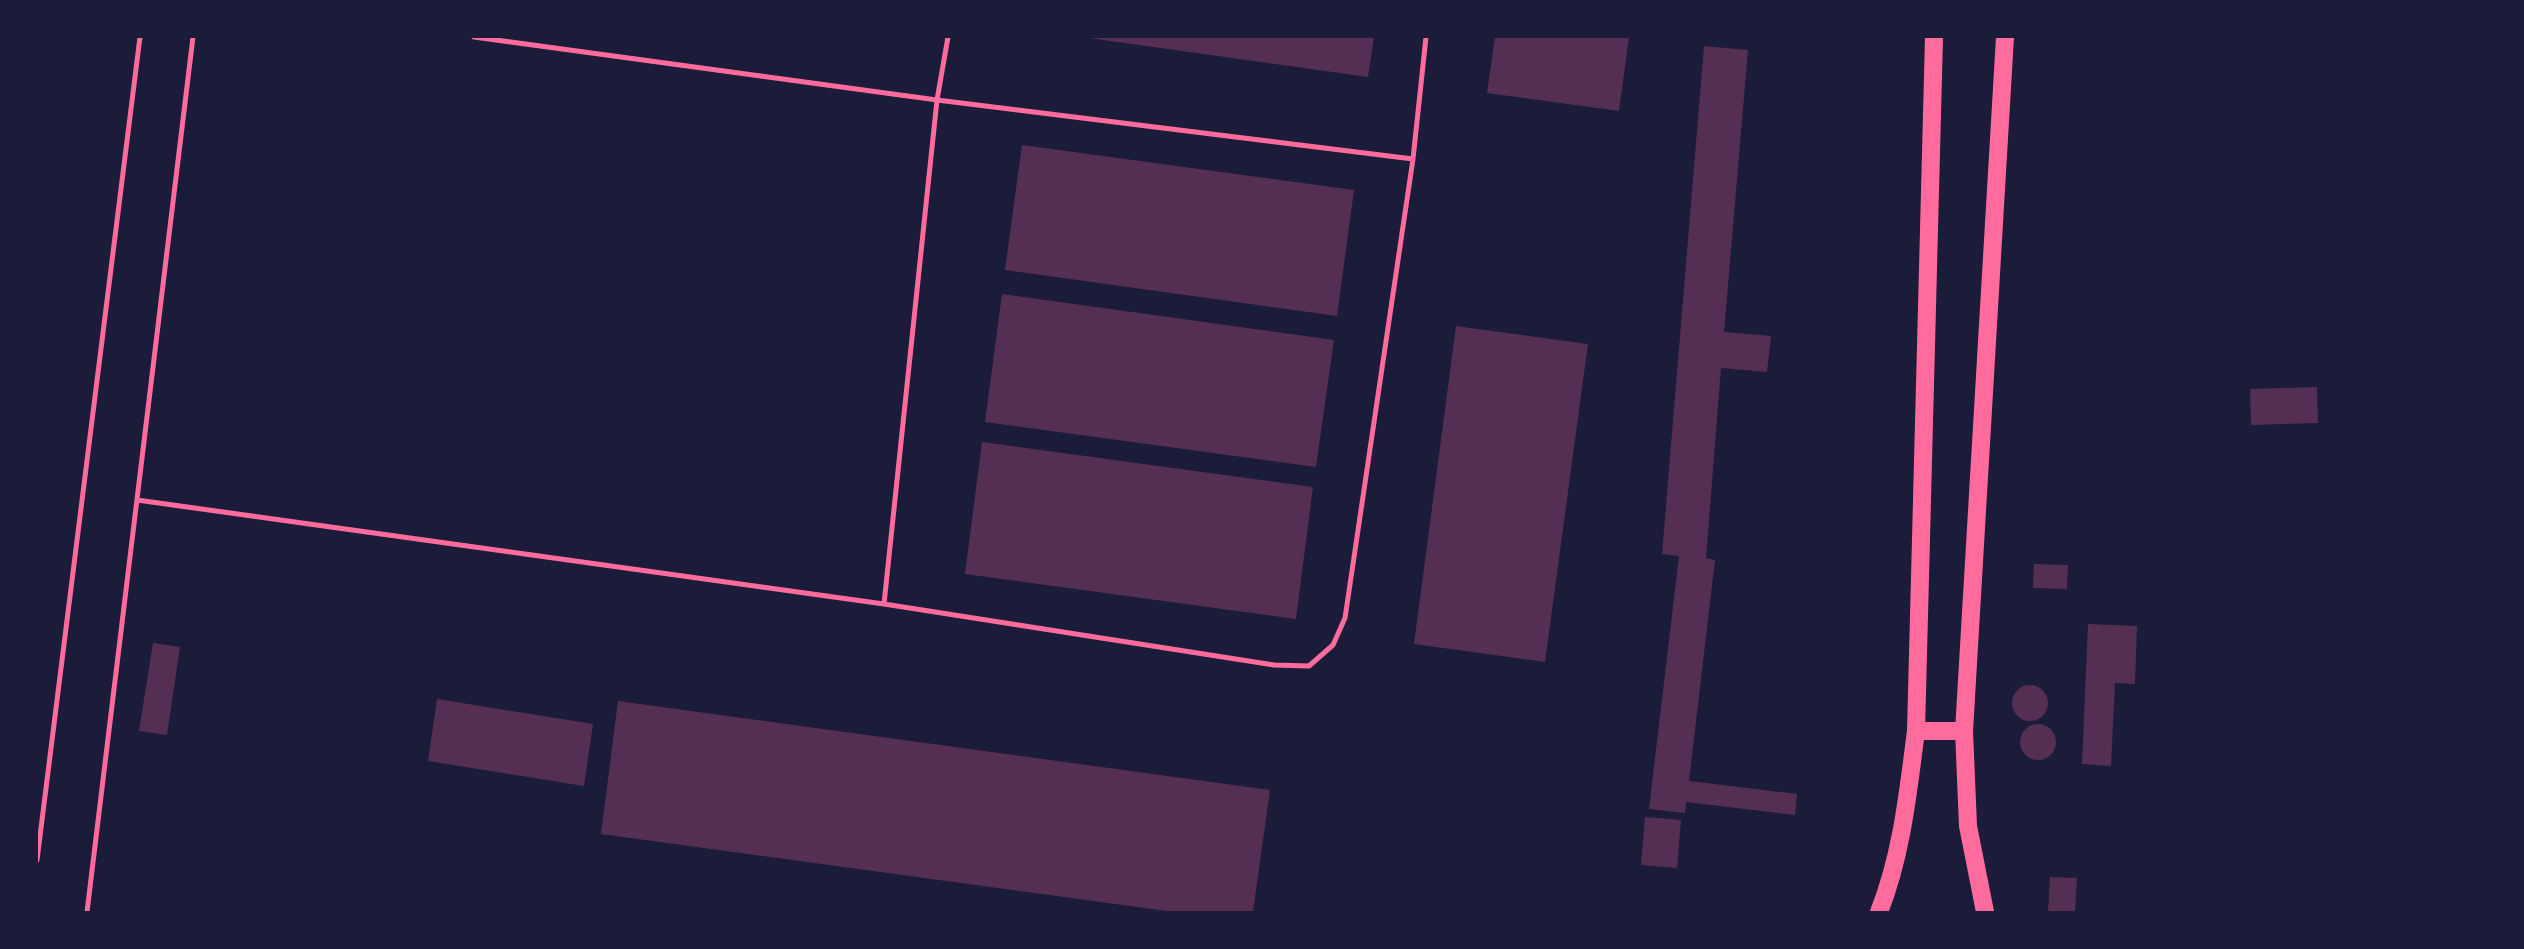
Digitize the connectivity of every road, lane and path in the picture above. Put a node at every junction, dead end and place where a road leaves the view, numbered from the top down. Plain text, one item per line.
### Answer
1 (140, 37) edge
2 (193, 37) edge
3 (474, 37) edge
4 (948, 37) edge
5 (1426, 37) edge
6 (1934, 37) edge
7 (2005, 37) edge
8 (937, 100) junction
9 (1413, 159) junction
10 (137, 500) junction
11 (884, 604) junction
12 (1916, 731) junction
13 (1964, 731) junction
14 (37, 860) edge
15 (87, 912) edge
16 (1879, 912) edge
17 (1985, 912) edge

1 - 14 lane
2 - 10 lane
3 - 8 lane
4 - 8 lane
5 - 9 lane
6 - 12 main road
7 - 13 main road
8 - 9 lane
8 - 11 lane
9 - 11 lane
10 - 11 lane
10 - 15 lane
12 - 13 main road
12 - 16 main road
13 - 17 main road

